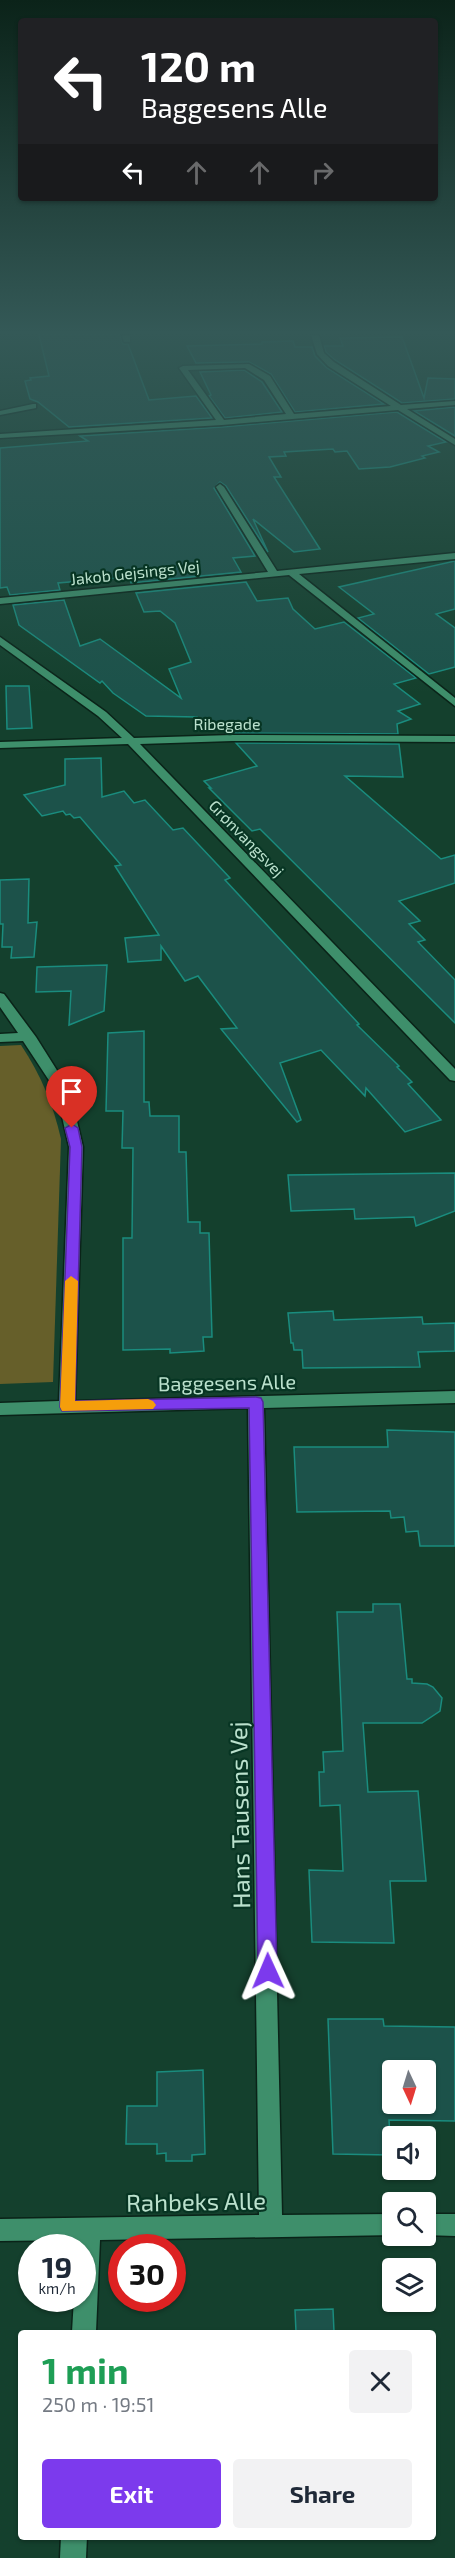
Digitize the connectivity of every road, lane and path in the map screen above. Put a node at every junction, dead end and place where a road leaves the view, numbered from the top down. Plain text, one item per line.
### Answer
1 (220, 487) dead end
2 (455, 556) edge
3 (291, 572) junction
4 (274, 574) junction
5 (0, 601) edge
6 (0, 640) edge
7 (455, 703) edge
8 (129, 739) junction
9 (455, 739) edge
10 (0, 744) edge
11 (0, 997) edge
12 (29, 1037) junction
13 (0, 1038) edge
14 (455, 1077) edge
15 (455, 1397) edge
16 (256, 1402) junction
17 (67, 1407) junction
18 (0, 1409) edge
19 (382, 2225) edge
20 (436, 2225) edge
21 (455, 2225) edge
22 (272, 2227) junction
23 (89, 2229) junction
24 (0, 2230) edge
25 (84, 2330) edge
26 (74, 2540) edge
27 (73, 2558) edge

1 - 4 street
2 - 3 street, Jakob Gejsings Vej
3 - 4 street, Jakob Gejsings Vej
3 - 7 street
4 - 5 street, Jakob Gejsings Vej
6 - 8 street, Grønvangsvej
8 - 9 street, Ribegade
8 - 10 street, Ribegade
8 - 14 street, Grønvangsvej
11 - 12 street
12 - 13 street
12 - 17 street
15 - 16 street, Baggesens Alle
16 - 17 street, Baggesens Alle
16 - 22 street, Hans Tausens Vej
17 - 18 street, Baggesens Alle
19 - 22 street, Rahbeks Alle
20 - 21 street
22 - 23 street, Rahbeks Alle
23 - 24 street, Rahbeks Alle
23 - 25 street
26 - 27 street

